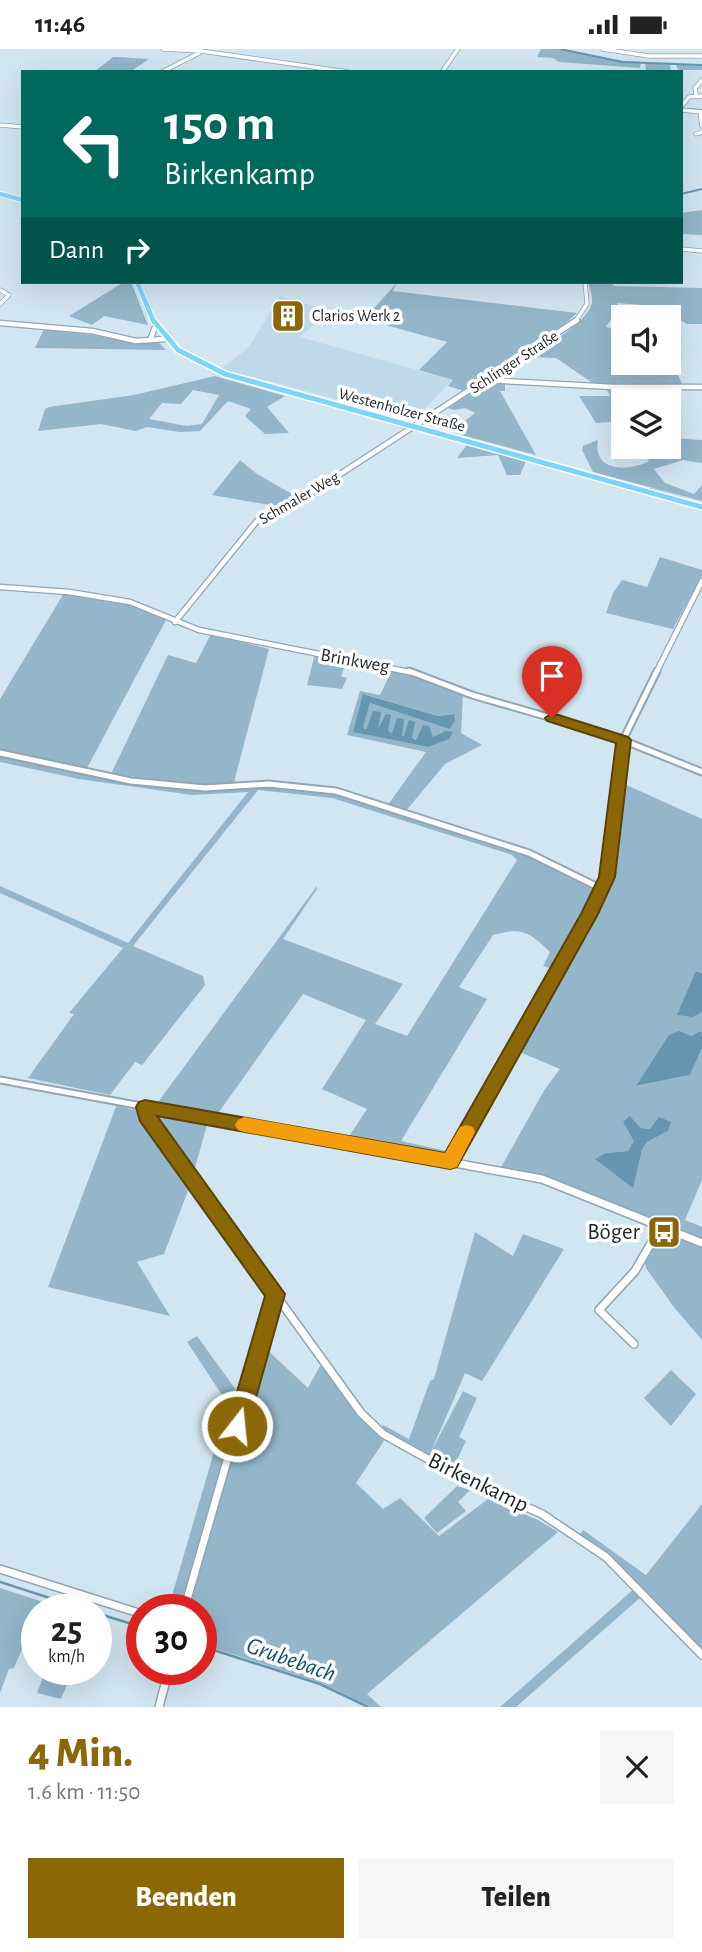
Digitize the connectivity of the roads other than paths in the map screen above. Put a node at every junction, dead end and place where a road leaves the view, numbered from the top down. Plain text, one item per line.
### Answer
1 (163, 49) edge
2 (458, 49) edge
3 (602, 49) edge
4 (661, 49) edge
5 (203, 50) edge
6 (613, 50) edge
7 (702, 56) edge
8 (664, 57) junction
9 (166, 70) edge
10 (335, 70) edge
11 (443, 70) edge
12 (702, 80) edge
13 (696, 95) junction
14 (702, 96) edge
15 (683, 105) edge
16 (683, 108) edge
17 (701, 112) edge
18 (0, 125) edge
19 (702, 126) edge
20 (21, 127) edge
21 (702, 132) edge
22 (696, 134) dead end
23 (0, 194) edge
24 (21, 199) edge
25 (683, 249) edge
26 (702, 251) edge
27 (138, 284) edge
28 (585, 284) edge
29 (0, 290) edge
30 (0, 304) edge
31 (0, 323) edge
32 (155, 327) junction
33 (165, 340) junction
34 (145, 341) junction
35 (487, 380) junction
36 (702, 387) edge
37 (415, 426) junction
38 (702, 507) edge
39 (702, 581) edge
40 (0, 587) edge
41 (175, 622) junction
42 (623, 740) junction
43 (0, 753) edge
44 (702, 772) edge
45 (603, 888) junction
46 (0, 1080) edge
47 (145, 1107) junction
48 (450, 1162) junction
49 (662, 1226) junction
50 (702, 1243) edge
51 (275, 1294) junction
52 (634, 1344) dead end
53 (0, 1569) edge
54 (189, 1594) edge
55 (126, 1608) edge
56 (702, 1654) edge
57 (165, 1685) edge
58 (159, 1707) edge

1 - 5 street
2 - 11 street
3 - 6 street
4 - 8 street
5 - 9 street
5 - 10 street
6 - 8 street
7 - 8 street
12 - 13 street
13 - 14 street
13 - 15 street
16 - 17 street
17 - 19 street
18 - 20 street
21 - 22 street
23 - 24 main road
25 - 26 street
27 - 32 main road, Westenholzer Straße
28 - 35 street, Schlinger Straße
29 - 30 street
31 - 34 street
32 - 33 main road, Westenholzer Straße
32 - 34 street
33 - 34 street
33 - 37 main road, Westenholzer Straße
35 - 36 street
35 - 37 street, Schlinger Straße
37 - 38 main road, Westenholzer Straße
37 - 41 street, Schmaler Weg
39 - 42 street
40 - 41 street, Brinkweg
41 - 42 street, Brinkweg
42 - 44 street, Brinkweg
42 - 45 street
43 - 45 street
45 - 48 street
46 - 47 street
47 - 48 street
47 - 51 street, Birkenkamp
48 - 49 street
49 - 50 street
49 - 52 street
51 - 54 street
51 - 56 street, Birkenkamp
53 - 55 street
57 - 58 street

